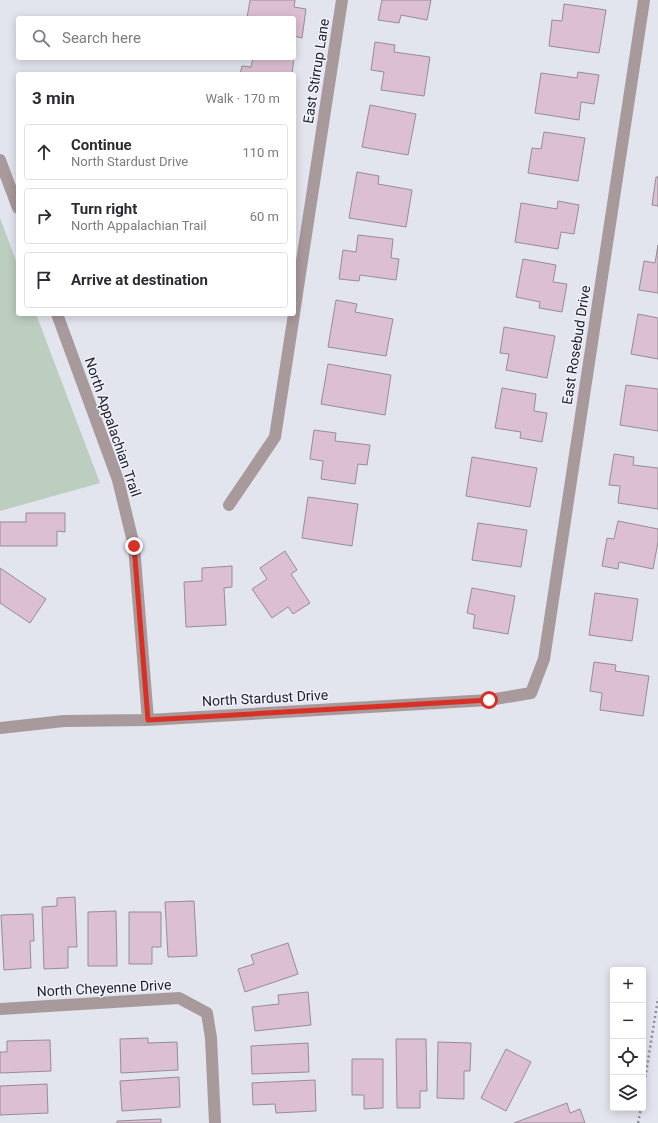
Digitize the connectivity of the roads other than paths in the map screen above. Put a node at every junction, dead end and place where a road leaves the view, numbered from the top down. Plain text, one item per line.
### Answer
1 (342, 0) edge
2 (644, 0) edge
3 (0, 161) edge
4 (16, 203) edge
5 (296, 301) edge
6 (58, 316) edge
7 (294, 316) edge
8 (229, 505) dead end
9 (531, 693) joint
10 (148, 720) junction
11 (0, 728) edge
12 (0, 1009) edge
13 (215, 1123) edge

1 - 5 street, East Stirrup Lane
2 - 9 street, East Rosebud Drive
3 - 4 street
6 - 10 street, North Appalachian Trail
7 - 8 street, East Stirrup Lane
9 - 10 street, North Stardust Drive
10 - 11 street, North Stardust Drive
12 - 13 street, North Cheyenne Drive

